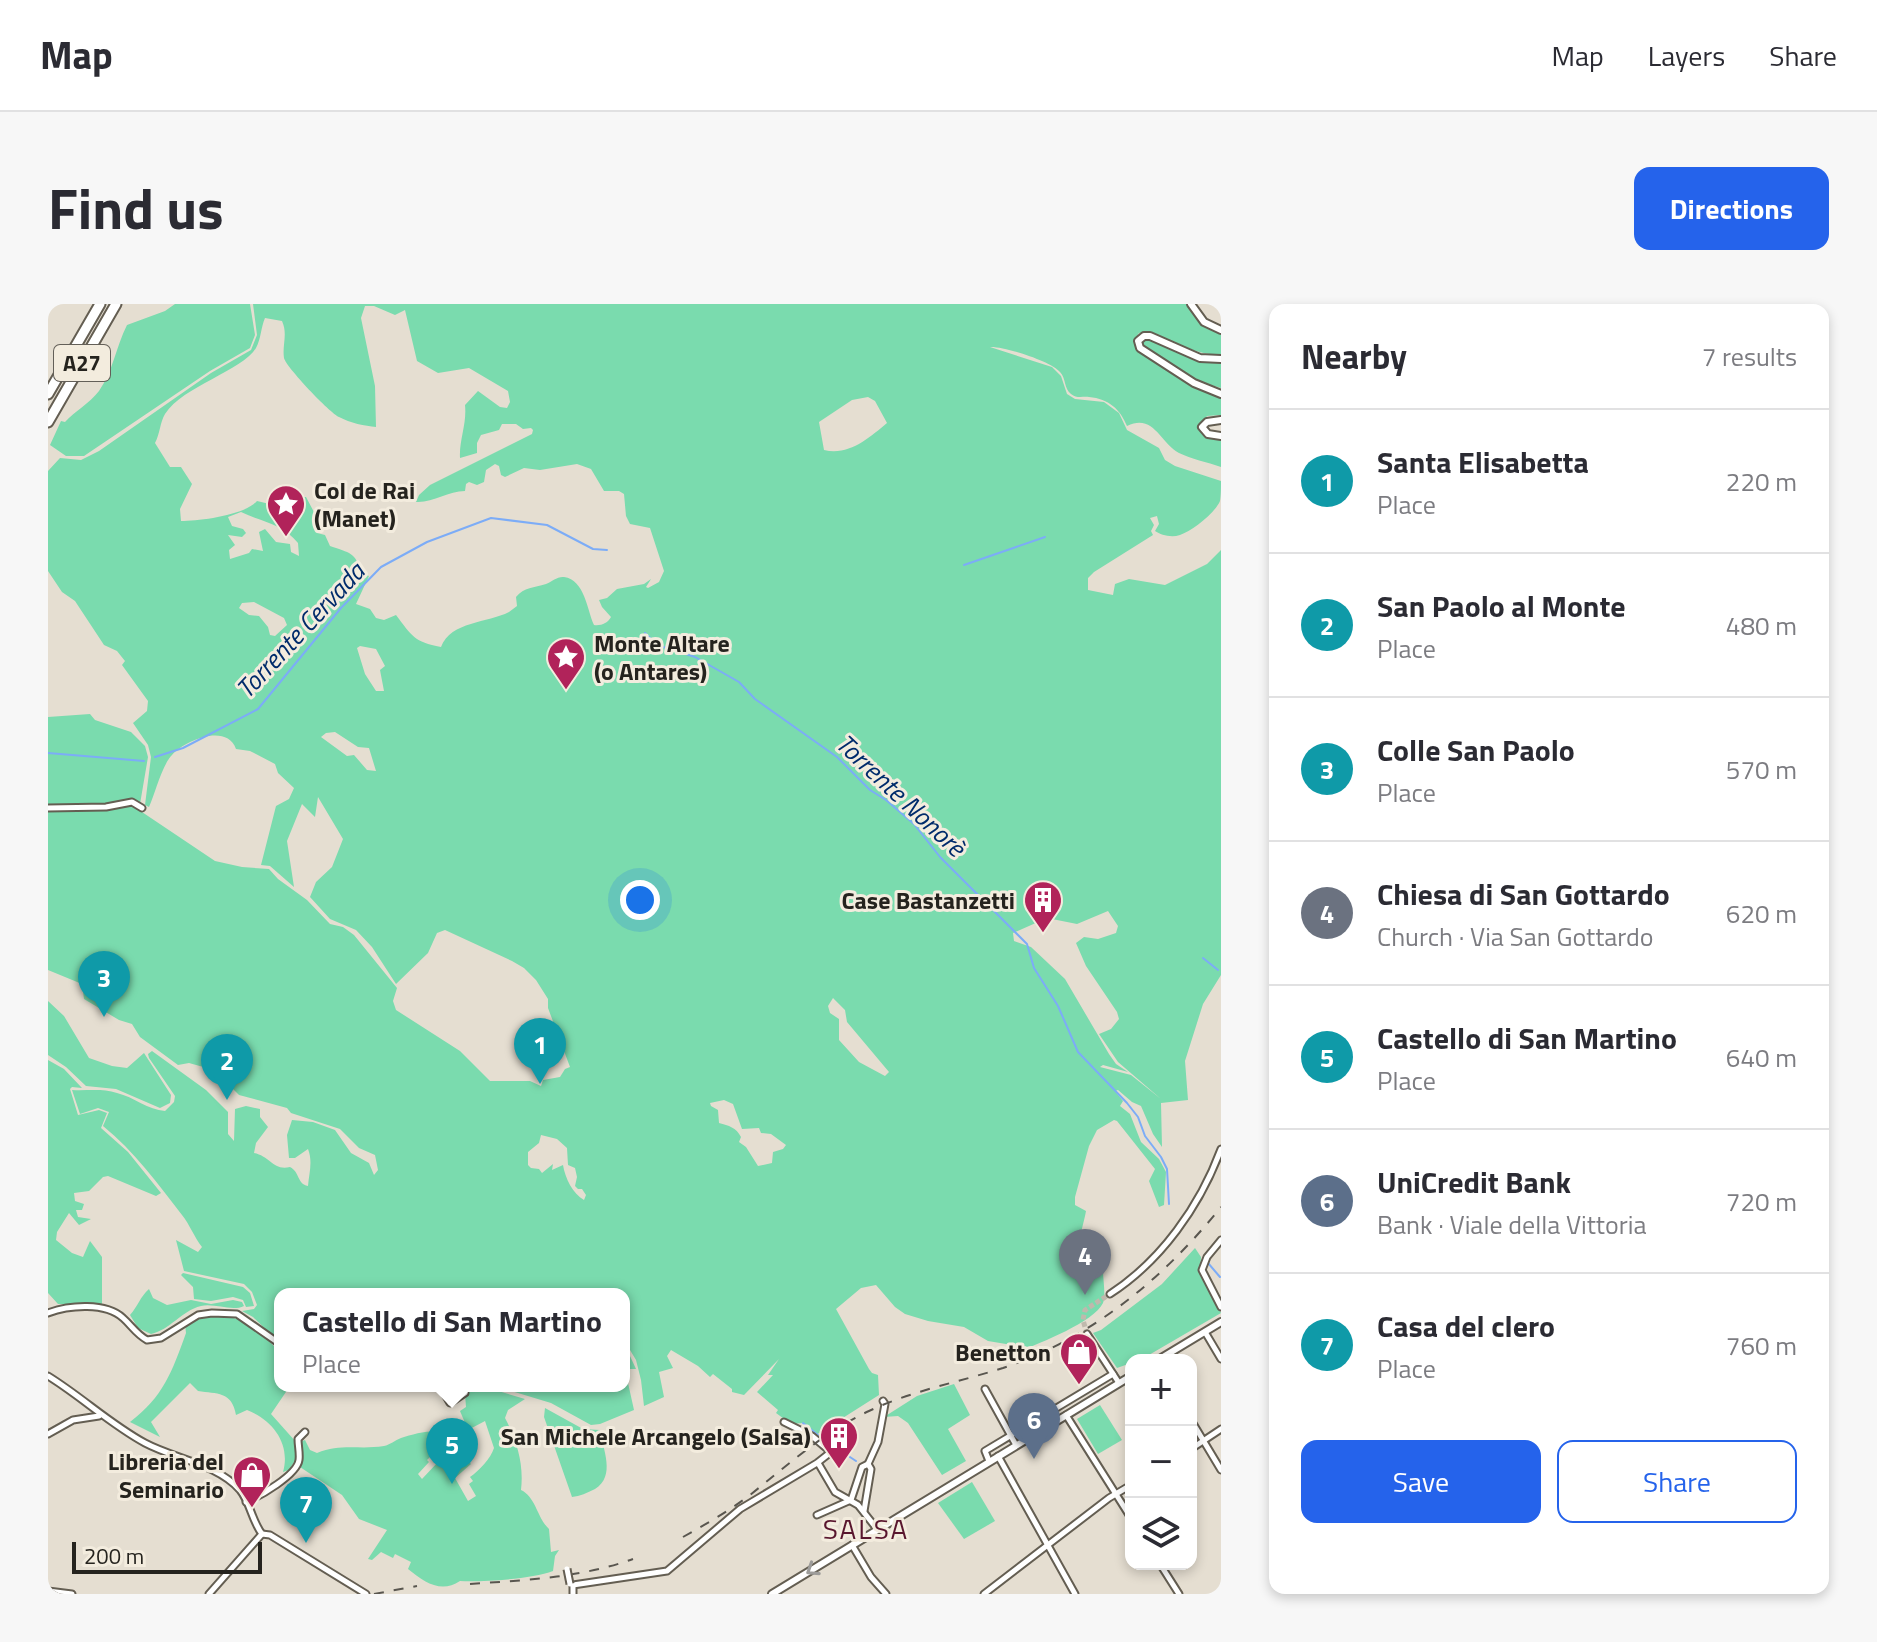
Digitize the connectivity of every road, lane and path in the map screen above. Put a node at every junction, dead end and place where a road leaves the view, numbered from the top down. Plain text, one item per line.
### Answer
1 (100, 304) edge
2 (116, 304) edge
3 (1191, 304) edge
4 (1221, 330) edge
5 (1221, 359) edge
6 (48, 394) edge
7 (1221, 394) edge
8 (1221, 420) edge
9 (48, 422) edge
10 (1221, 436) edge
11 (48, 808) edge
12 (142, 808) dead end
13 (1221, 1149) edge
14 (1221, 1240) edge
15 (1110, 1294) tunnel mouth
16 (1221, 1307) edge
17 (48, 1313) edge
18 (1221, 1322) edge
19 (1205, 1332) junction
20 (1087, 1334) dead end
21 (274, 1340) edge
22 (1168, 1354) edge
23 (1221, 1359) edge
24 (1113, 1374) junction
25 (48, 1376) edge
26 (1125, 1380) edge
27 (1119, 1383) junction
28 (985, 1389) dead end
29 (444, 1392) edge
30 (465, 1393) dead end
31 (883, 1401) dead end
32 (1066, 1415) junction
33 (100, 1416) junction
34 (784, 1422) dead end
35 (1195, 1426) edge
36 (1221, 1429) edge
37 (305, 1432) dead end
38 (48, 1434) edge
39 (1011, 1435) junction
40 (1204, 1442) junction
41 (1016, 1445) junction
42 (1197, 1446) edge
43 (998, 1456) junction
44 (989, 1461) junction
45 (817, 1463) junction
46 (868, 1464) junction
47 (1221, 1470) edge
48 (1125, 1489) edge
49 (1116, 1494) junction
50 (851, 1500) junction
51 (246, 1502) junction
52 (1125, 1508) edge
53 (864, 1511) junction
54 (817, 1515) dead end
55 (877, 1529) junction
56 (262, 1534) junction
57 (852, 1544) junction
58 (1048, 1544) junction
59 (567, 1568) dead end
60 (1164, 1570) edge
61 (48, 1591) edge
62 (211, 1592) edge
63 (72, 1594) edge
64 (219, 1594) edge
65 (365, 1594) edge
66 (572, 1594) edge
67 (772, 1594) edge
68 (886, 1594) edge
69 (984, 1594) edge
70 (1075, 1594) edge
71 (1179, 1594) edge

1 - 6 highway, A27
2 - 9 highway, A27
3 - 4 street
5 - 7 street
8 - 10 street
11 - 12 street
13 - 15 street
14 - 16 street
17 - 21 street
18 - 19 street
19 - 22 street
19 - 23 street
20 - 24 street
24 - 27 street
24 - 39 street
25 - 33 street
26 - 27 street
27 - 32 street
28 - 39 street
29 - 30 street
31 - 46 street
32 - 41 street
32 - 49 street
33 - 38 street
33 - 51 street
34 - 45 street
35 - 40 street
36 - 40 street
37 - 51 street
39 - 41 street
39 - 44 street
40 - 42 street
40 - 47 street
41 - 43 street
43 - 44 street
43 - 58 street
44 - 55 street
45 - 50 street
45 - 66 street
46 - 50 street
46 - 53 street
48 - 49 street
49 - 52 street
49 - 58 street
50 - 53 street
50 - 54 street
51 - 56 street
53 - 55 street
55 - 57 street
56 - 62 street
56 - 65 street
57 -> 67 street
57 - 68 street
58 - 69 street
58 - 70 street
59 - 66 street, bridge
60 - 71 street
61 - 63 street
62 - 64 street

